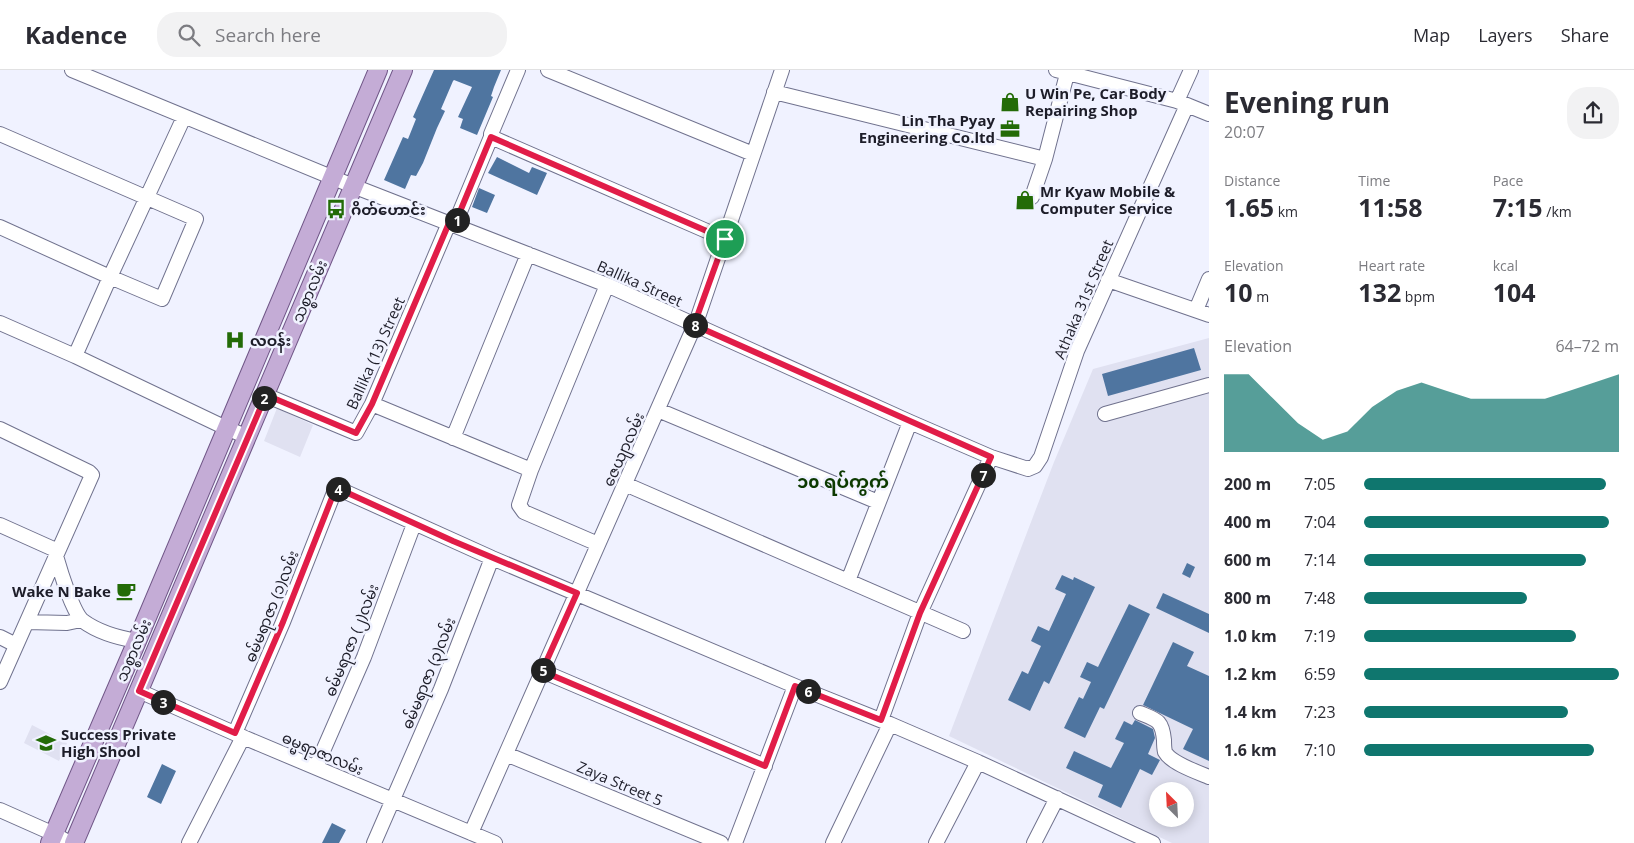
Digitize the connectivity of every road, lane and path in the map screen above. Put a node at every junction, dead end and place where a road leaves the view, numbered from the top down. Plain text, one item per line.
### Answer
1 (378, 70) edge
2 (402, 70) edge
3 (518, 70) edge
4 (548, 70) edge
5 (1191, 70) edge
6 (78, 71) edge
7 (780, 71) edge
8 (1064, 71) edge
9 (774, 92) junction
10 (1182, 103) junction
11 (1209, 114) edge
12 (184, 117) junction
13 (0, 134) edge
14 (491, 137) junction
15 (753, 154) junction
16 (1045, 160) junction
17 (332, 177) junction
18 (353, 186) junction
19 (1032, 197) dead end
20 (146, 198) junction
21 (452, 224) junction
22 (0, 227) edge
23 (725, 239) junction
24 (528, 254) junction
25 (110, 277) junction
26 (1209, 279) edge
27 (1108, 280) junction
28 (607, 285) junction
29 (1196, 310) junction
30 (1209, 315) edge
31 (0, 323) edge
32 (694, 325) junction
33 (75, 356) junction
34 (1209, 385) edge
35 (266, 395) junction
36 (372, 404) junction
37 (658, 410) junction
38 (1104, 414) dead end
39 (910, 422) junction
40 (226, 428) junction
41 (0, 430) edge
42 (248, 437) junction
43 (453, 438) junction
44 (991, 457) junction
45 (531, 470) junction
46 (625, 484) junction
47 (878, 502) junction
48 (414, 524) junction
49 (0, 525) edge
50 (598, 544) junction
51 (57, 554) junction
52 (492, 558) junction
53 (848, 581) junction
54 (577, 593) junction
55 (920, 613) junction
56 (81, 620) junction
57 (27, 622) junction
58 (963, 631) dead end
59 (0, 637) edge
60 (137, 641) junction
61 (16, 645) junction
62 (542, 671) junction
63 (0, 682) edge
64 (795, 686) junction
65 (139, 691) junction
66 (1140, 713) dead end
67 (885, 722) junction
68 (239, 735) junction
69 (506, 754) junction
70 (978, 762) junction
71 (765, 766) junction
72 (316, 767) junction
73 (1209, 777) edge
74 (1057, 798) junction
75 (393, 800) junction
76 (0, 810) edge
77 (471, 833) junction
78 (52, 838) edge
79 (1131, 838) edge
80 (70, 843) edge
81 (74, 843) edge
82 (189, 843) edge
83 (374, 843) edge
84 (495, 843) edge
85 (721, 843) edge
86 (735, 843) edge
87 (832, 843) edge
88 (936, 843) edge
89 (1034, 843) edge
90 (1153, 843) edge

1 - 17 main road, သစ္စာလမ်း
2 - 18 main road, သစ္စာလမ်း
3 - 14 street, Ballika (13) Street
4 - 15 street
5 - 10 street, Athaka 31st Street
6 - 12 street, Ballika Street
7 - 9 street, ဇေယျာလမ်း
8 - 10 street
8 - 16 street
9 - 15 street, ဇေယျာလမ်း
9 - 16 street
10 - 11 street
10 - 27 street, Athaka 31st Street
12 - 17 street, Ballika Street
12 - 20 street
13 - 20 street
14 - 21 street, Ballika (13) Street
14 - 23 street
15 - 23 street, ဇေယျာလမ်း
16 - 19 street
17 - 18 street, Ballika Street
17 - 40 main road, သစ္စာလမ်း
18 - 21 street, Ballika Street
18 - 35 main road, သစ္စာလမ်း
20 - 25 street
20 - 25 street
21 - 24 street, Ballika Street
21 - 36 street, Ballika (13) Street
22 - 25 street
23 - 32 street, ဇေယျာလမ်း
24 - 28 street, Ballika Street
24 - 43 street
25 - 33 street
26 - 29 street
27 - 29 street
27 - 44 street, Athaka 31st Street
28 - 32 street, Ballika Street
28 - 45 street
29 - 30 street
31 - 33 street
32 - 37 street, ဇေယျာလမ်း
32 - 39 street, Ballika Street
33 - 40 street
34 - 38 street
35 - 36 street, Ballika (13) Street
35 - 42 main road, သစ္စာလမ်း
36 - 43 street
37 - 46 street, ဇေယျာလမ်း
37 - 47 street
39 - 44 street, Ballika Street
39 - 47 street
40 - 42 street
40 - 60 main road, သစ္စာလမ်း
41 - 51 street
42 - 65 main road, သစ္စာလမ်း
43 - 45 street
44 - 55 street
45 - 50 street
46 - 50 street, ဇေယျာလမ်း
46 - 53 street
47 - 53 street
48 - 52 street
48 - 68 street, ဓမ်မရာဇာ (၁)လမ်း
48 - 72 street, ဓမ်မရာဇာ (၂)လမ်း
49 - 51 street
50 - 54 street, ဇေယျာလမ်း
51 - 56 street
51 - 57 street
52 - 54 street
52 - 75 street, ဓမ်မရာဇာ (၃)လမ်း
53 - 55 street
54 - 62 street, ဇေယျာလမ်း
54 - 64 street
55 - 58 street
55 - 67 street
56 - 57 street
56 - 60 street
57 - 61 street
59 - 61 street
60 - 78 main road, သစ္စာလမ်း
61 - 63 street
62 - 69 street, ဇေယျာလမ်း
62 - 71 street
64 - 67 street
64 - 71 street
65 - 68 street, ဓမ္မရာဇာလမ်း
65 - 81 main road, သစ္စာလမ်း
66 - 73 street
67 - 70 street
67 - 87 street
68 - 72 street, ဓမ္မရာဇာလမ်း
68 - 82 street, ဓမ်မရာဇာ (၁)လမ်း
69 - 77 street, ဇေယျာလမ်း
69 - 85 street, Zaya Street 5
70 - 74 street
70 - 88 street
71 - 86 street
72 - 75 street, ဓမ္မရာဇာလမ်း
74 - 79 street
74 - 89 street
75 - 77 street, ဓမ္မရာဇာလမ်း
75 - 83 street, ဓမ်မရာဇာ (၃)လမ်း
76 - 78 street
77 - 84 street, ဓမ္မရာဇာလမ်း
78 - 80 street
79 - 90 street

